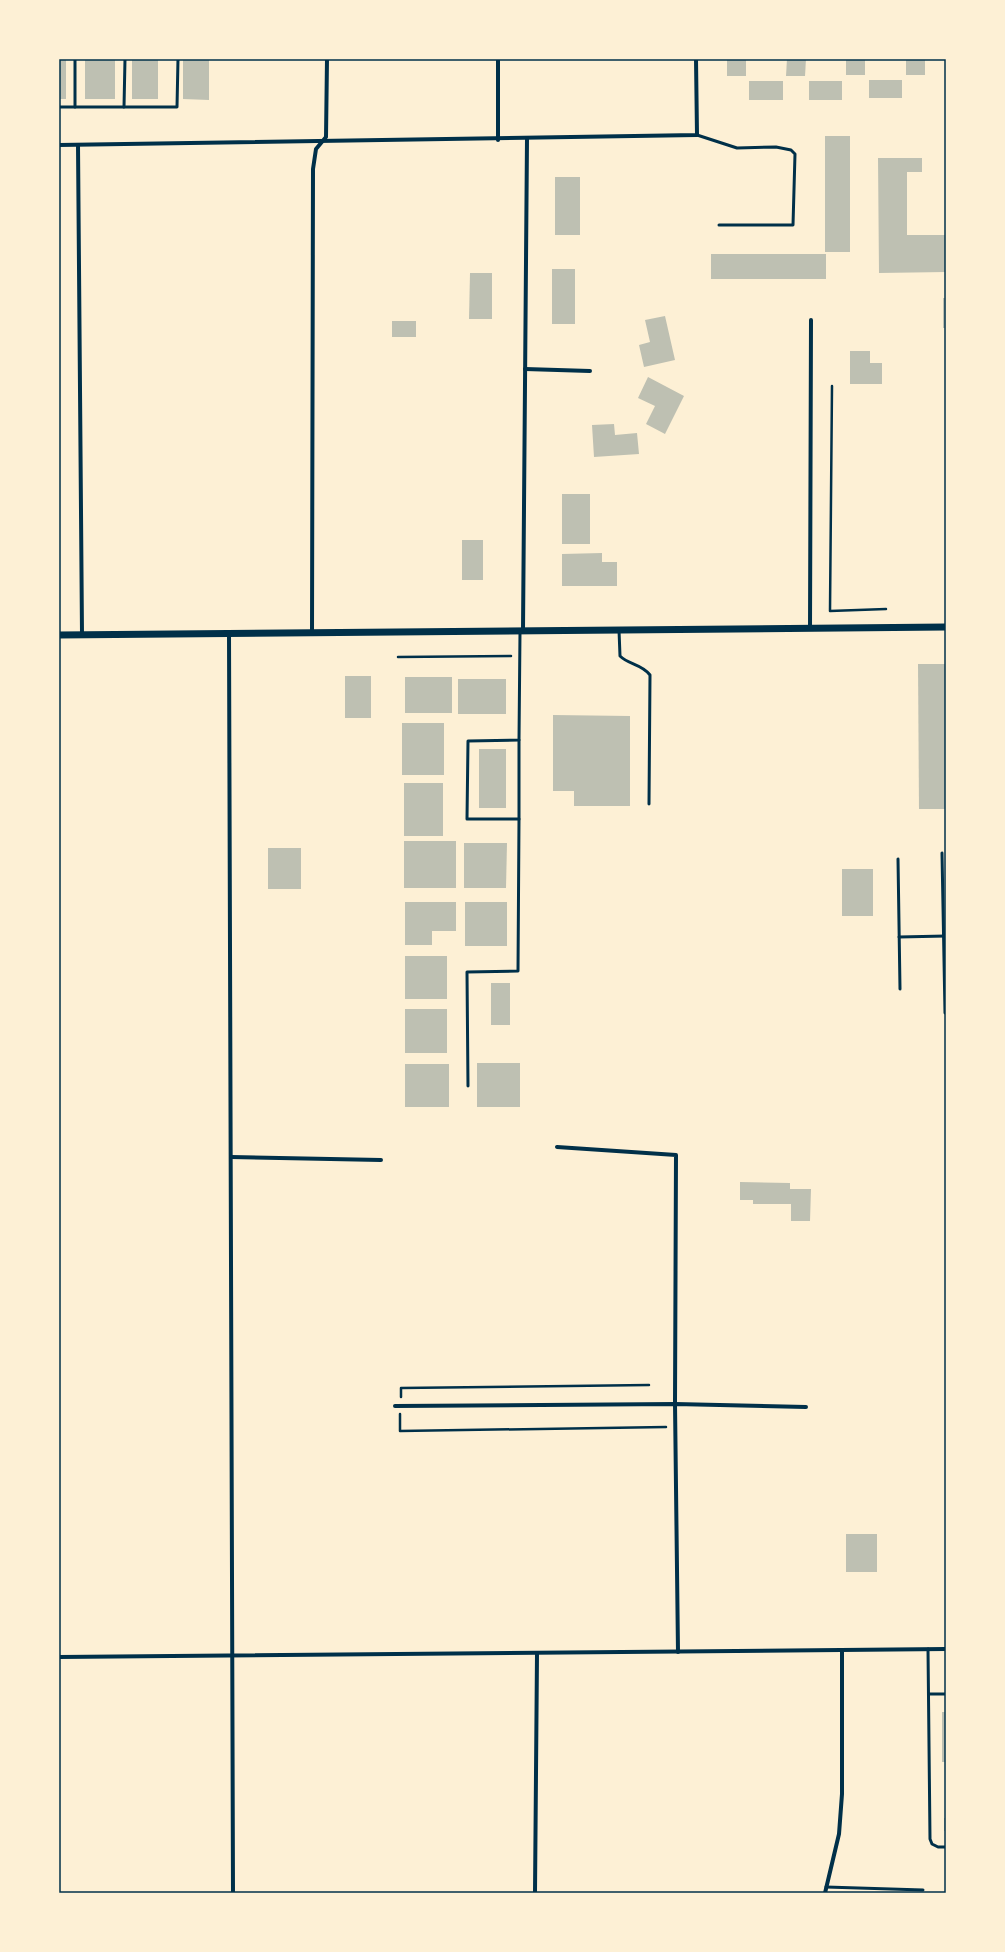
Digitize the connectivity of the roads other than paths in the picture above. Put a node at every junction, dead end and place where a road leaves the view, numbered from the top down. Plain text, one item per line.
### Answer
1 (75, 59) edge
2 (125, 59) edge
3 (178, 59) edge
4 (327, 59) edge
5 (498, 59) edge
6 (696, 59) edge
7 (59, 107) edge
8 (76, 107) junction
9 (124, 107) junction
10 (697, 135) junction
11 (527, 139) junction
12 (498, 140) junction
13 (322, 142) junction
14 (78, 145) junction
15 (59, 146) edge
16 (720, 225) dead end
17 (811, 320) dead end
18 (525, 369) junction
19 (590, 371) dead end
20 (946, 627) edge
21 (810, 629) junction
22 (521, 630) junction
23 (619, 630) junction
24 (312, 632) junction
25 (229, 633) junction
26 (82, 634) junction
27 (59, 635) edge
28 (519, 740) junction
29 (649, 804) dead end
30 (519, 819) junction
31 (942, 853) dead end
32 (898, 859) dead end
33 (945, 936) edge
34 (899, 937) junction
35 (900, 989) dead end
36 (945, 1013) dead end
37 (468, 1086) dead end
38 (557, 1147) dead end
39 (231, 1157) junction
40 (381, 1160) dead end
41 (675, 1404) junction
42 (395, 1406) dead end
43 (806, 1407) dead end
44 (928, 1649) junction
45 (946, 1649) edge
46 (842, 1650) junction
47 (678, 1652) junction
48 (537, 1654) junction
49 (59, 1656) edge
50 (232, 1656) junction
51 (929, 1694) junction
52 (946, 1694) edge
53 (946, 1847) edge
54 (826, 1887) junction
55 (923, 1890) dead end
56 (233, 1893) edge
57 (534, 1893) edge
58 (825, 1893) edge

1 - 8 lane
2 - 9 lane
3 - 9 lane
4 - 13 street
5 - 12 street
6 - 10 street
7 - 8 lane
8 - 9 lane
10 - 11 street
10 - 16 lane
11 - 12 street
11 - 18 street
12 - 13 street
13 - 14 street
13 - 24 street
14 - 15 street
14 - 26 street
17 - 21 street
18 - 19 street
18 - 22 street
20 - 21 street
21 - 23 street
22 - 23 street
22 - 24 street
22 - 28 lane
23 - 29 lane
24 - 25 street
25 - 26 street
25 - 39 street
26 - 27 street
28 - 30 lane
28 - 30 lane
30 - 37 lane
31 - 33 lane
32 - 34 lane
33 - 34 lane
33 - 36 lane
34 - 35 lane
38 - 41 street
39 - 40 street
39 - 50 street
41 - 42 street
41 - 43 street
41 - 47 street
44 - 45 street
44 - 46 street
44 - 51 lane
46 - 47 street
46 - 54 street
47 - 48 street
48 - 50 street
48 - 57 street
49 - 50 street
50 - 56 street
51 - 52 lane
51 - 53 lane
54 - 55 lane
54 - 58 street

